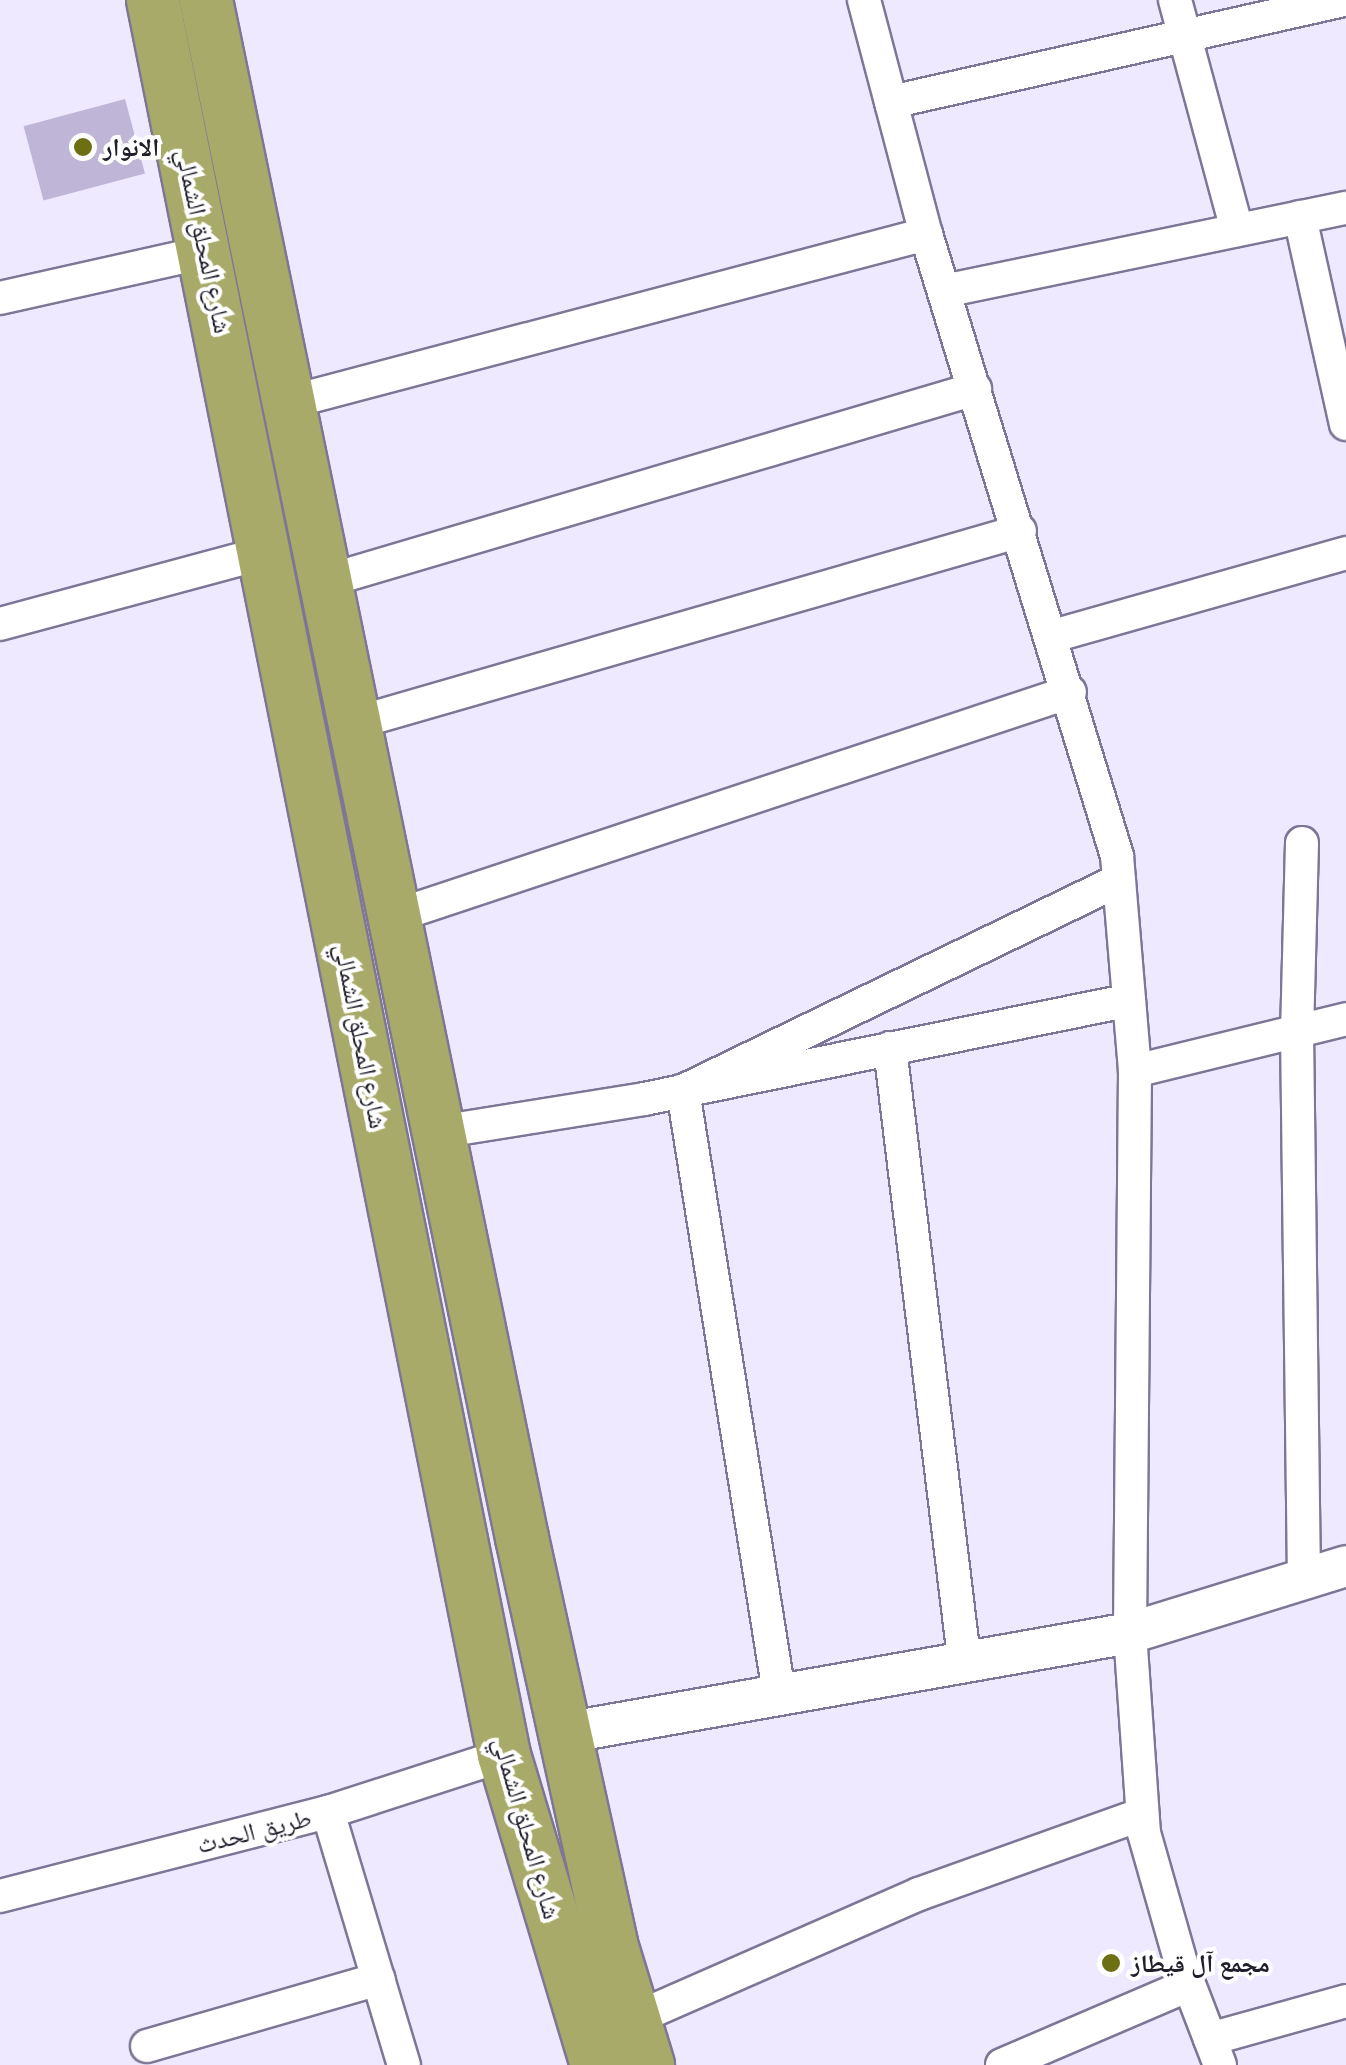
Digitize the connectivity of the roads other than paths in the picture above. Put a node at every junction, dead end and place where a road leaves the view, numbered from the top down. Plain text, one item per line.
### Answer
1 (152, 0) edge
2 (206, 0) edge
3 (864, 0) edge
4 (1175, 0) edge
5 (1342, 0) edge
6 (1185, 36) junction
7 (891, 102) junction
8 (1346, 208) edge
9 (1300, 217) junction
10 (1238, 230) junction
11 (926, 234) junction
12 (206, 252) junction
13 (944, 291) junction
14 (0, 298) edge
15 (975, 388) junction
16 (290, 402) junction
17 (1346, 424) edge
18 (1020, 531) junction
19 (266, 552) junction
20 (1346, 553) edge
21 (326, 582) junction
22 (0, 624) edge
23 (1053, 636) junction
24 (1070, 692) junction
25 (355, 724) junction
26 (1302, 843) dead end
27 (1119, 880) junction
28 (395, 916) junction
29 (1129, 1000) junction
30 (1346, 1019) edge
31 (1297, 1031) junction
32 (890, 1048) junction
33 (1134, 1071) junction
34 (683, 1091) junction
35 (439, 1132) junction
36 (1346, 1566) edge
37 (1304, 1580) junction
38 (1130, 1633) junction
39 (964, 1658) junction
40 (779, 1693) junction
41 (565, 1736) junction
42 (504, 1752) junction
43 (328, 1812) junction
44 (1142, 1814) junction
45 (0, 1896) edge
46 (378, 1979) junction
47 (1189, 1985) junction
48 (1346, 2001) edge
49 (641, 2042) edge
50 (146, 2046) dead end
51 (1215, 2052) edge
52 (404, 2065) edge
53 (597, 2065) edge
54 (1002, 2065) edge

1 - 12 highway, شارع المحلق الشمالي
2 - 16 highway, شارع المحلق الشمالي
3 - 7 street
4 - 6 street
5 - 6 street
6 - 7 street
6 - 10 street
7 - 11 street
8 - 9 street
9 - 10 street
9 - 17 street
10 - 13 street
11 - 13 street
11 - 16 street
12 - 14 street
12 - 19 highway, شارع المحلق الشمالي
13 - 15 street
15 - 18 street
15 - 21 street
16 - 21 highway, شارع المحلق الشمالي
18 - 23 street
18 - 25 street
19 - 22 street
19 - 42 highway, شارع المحلق الشمالي
20 - 23 street
21 - 25 highway, شارع المحلق الشمالي
23 - 24 street
24 - 27 street
24 - 28 street
25 - 28 highway, شارع المحلق الشمالي
26 - 31 street
27 - 29 street
27 - 34 street
28 - 35 highway, شارع المحلق الشمالي
29 - 32 street
29 - 33 street
30 - 31 street
31 - 33 street
31 - 37 street
32 - 34 street
32 - 39 street
33 - 38 street
34 - 35 street
34 - 40 street
35 - 41 highway, شارع المحلق الشمالي
36 - 37 street
37 - 38 street
38 - 39 street
38 - 44 street
39 - 40 street
40 - 41 street
41 - 42 highway
41 - 42 highway
41 - 49 highway, شارع المحلق الشمالي
42 - 43 street, طريق الحدث
42 - 53 highway, شارع المحلق الشمالي
43 - 45 street, طريق الحدث
43 - 46 street
44 - 47 street
44 - 49 street
46 - 50 street
46 - 52 street
47 - 51 street
47 - 54 street
48 - 51 street

